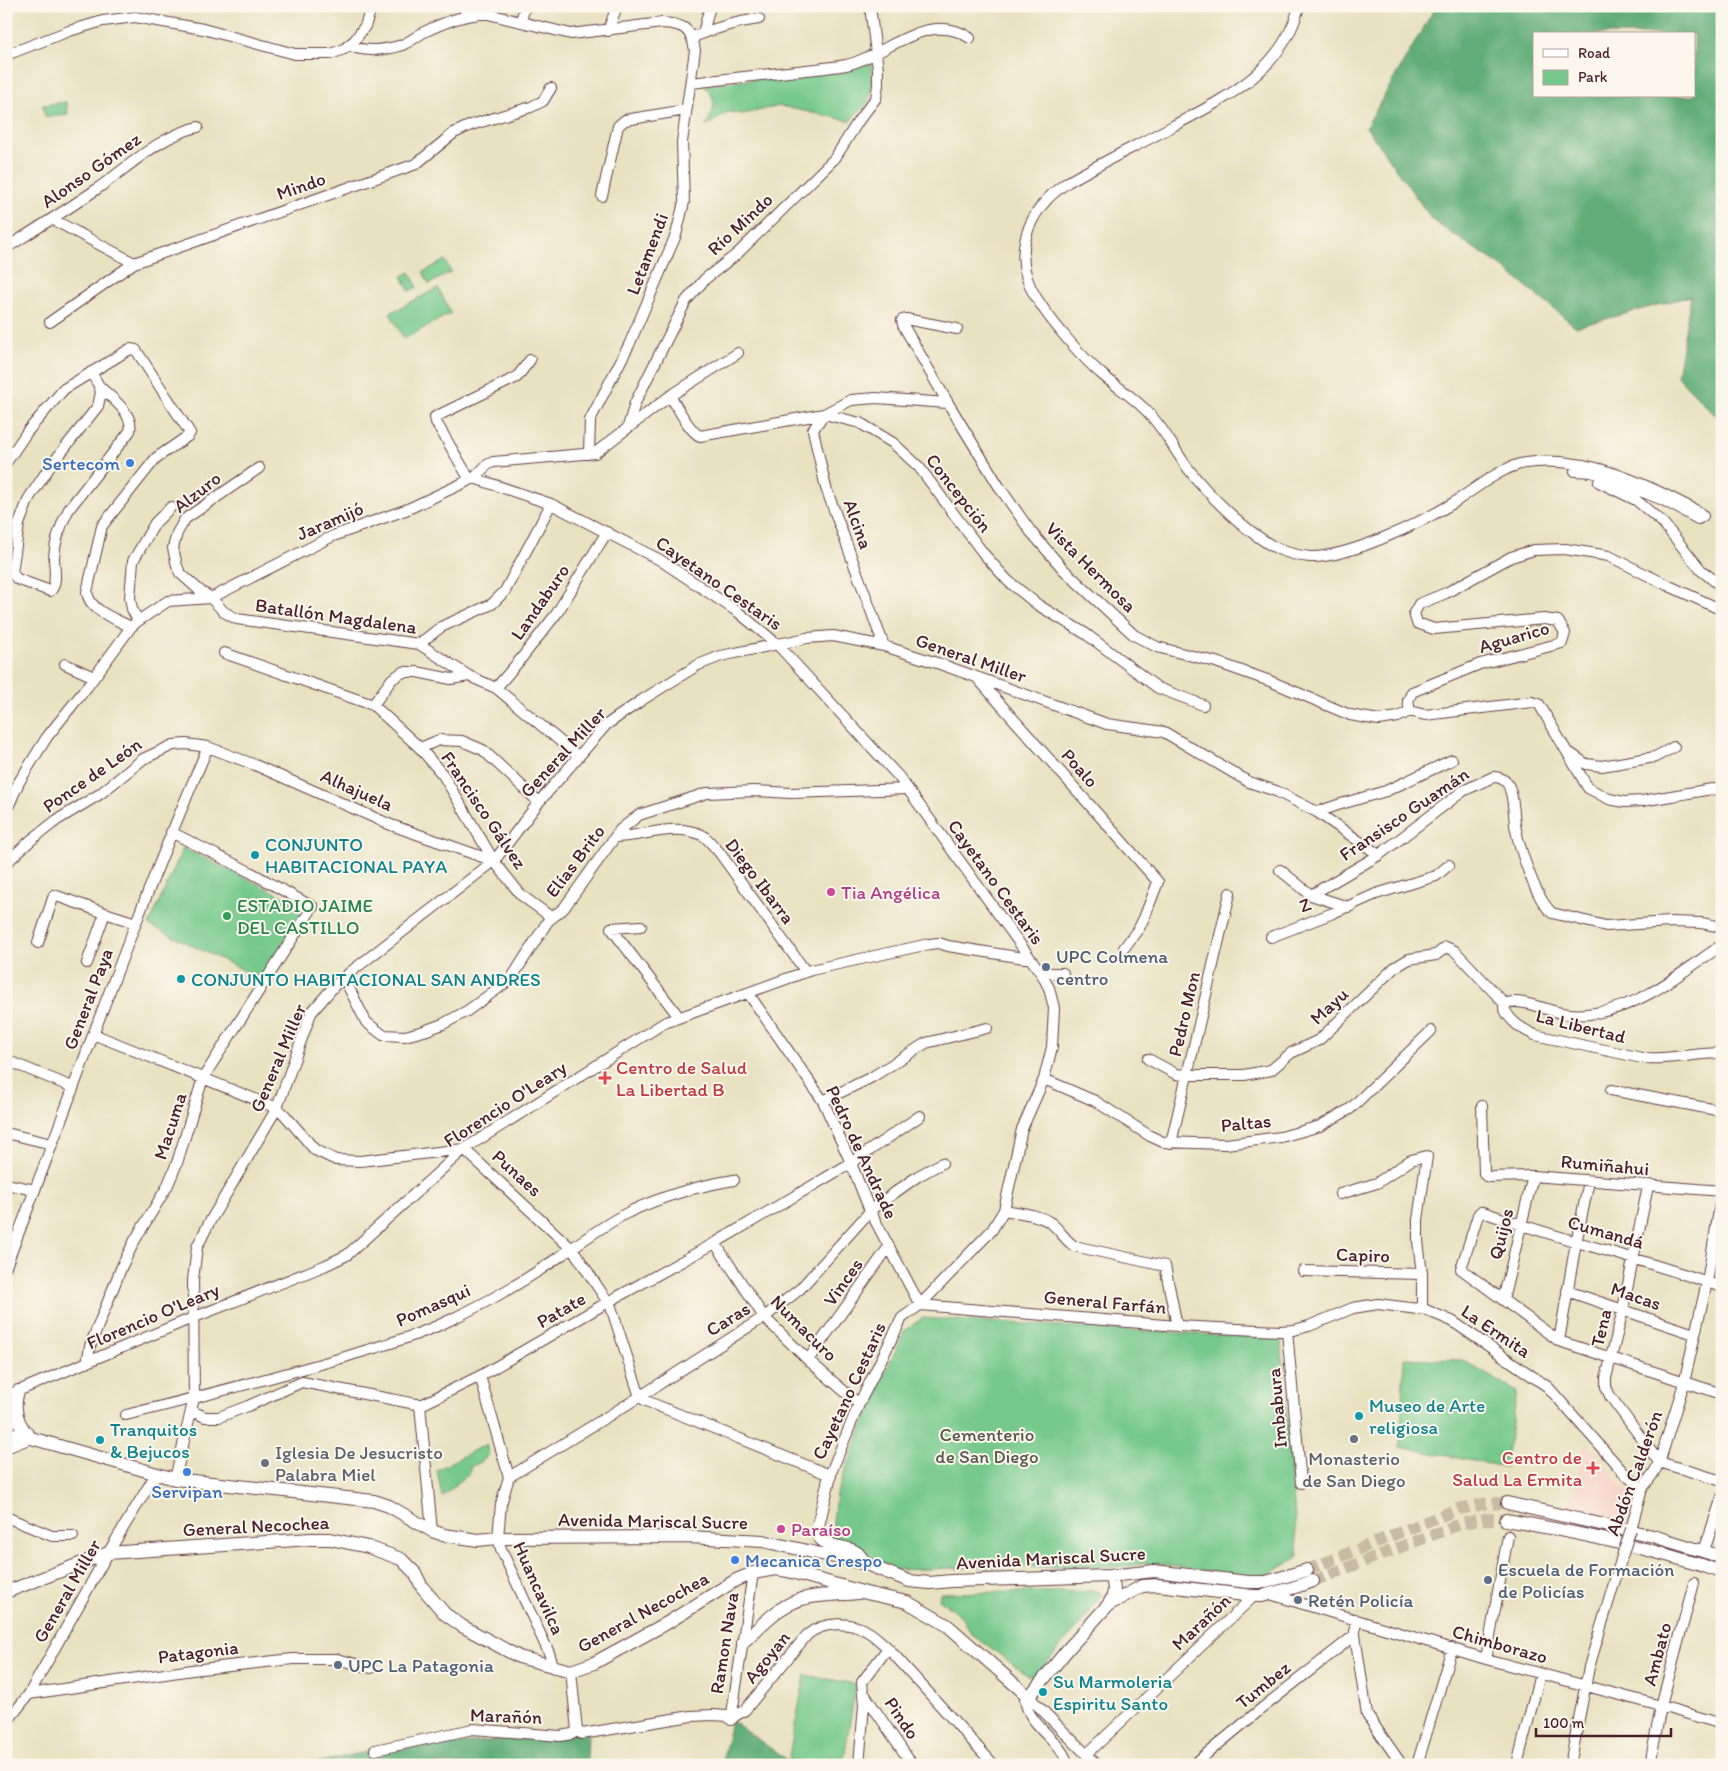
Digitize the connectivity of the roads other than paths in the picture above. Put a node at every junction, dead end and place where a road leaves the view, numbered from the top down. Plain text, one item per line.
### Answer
1 (372, 6) edge
2 (525, 6) edge
3 (617, 6) edge
4 (710, 6) edge
5 (870, 6) edge
6 (1299, 6) edge
7 (465, 11) edge
8 (759, 19) dead end
9 (521, 21) junction
10 (608, 30) junction
11 (703, 33) junction
12 (693, 38) junction
13 (970, 38) dead end
14 (350, 45) junction
15 (876, 54) junction
16 (6, 55) edge
17 (690, 83) junction
18 (551, 88) dead end
19 (686, 110) junction
20 (198, 127) dead end
21 (602, 196) dead end
22 (52, 218) junction
23 (6, 248) edge
24 (134, 263) junction
25 (50, 322) dead end
26 (956, 330) dead end
27 (738, 353) dead end
28 (530, 360) dead end
29 (91, 372) junction
30 (99, 386) junction
31 (670, 396) junction
32 (948, 403) junction
33 (824, 414) junction
34 (628, 427) junction
35 (589, 454) junction
36 (1542, 462) junction
37 (6, 463) edge
38 (259, 468) dead end
39 (1575, 471) junction
40 (472, 479) junction
41 (550, 504) junction
42 (171, 507) dead end
43 (608, 532) junction
44 (1722, 587) edge
45 (211, 598) junction
46 (1722, 610) edge
47 (134, 624) junction
48 (419, 644) junction
49 (777, 644) junction
50 (884, 646) junction
51 (224, 653) dead end
52 (65, 664) dead end
53 (469, 676) junction
54 (94, 677) junction
55 (976, 678) junction
56 (496, 688) junction
57 (373, 705) junction
58 (1203, 706) dead end
59 (1410, 711) junction
60 (208, 747) junction
61 (1674, 747) dead end
62 (420, 748) junction
63 (1567, 751) junction
64 (578, 756) junction
65 (1452, 760) dead end
66 (908, 789) junction
67 (1722, 790) edge
68 (539, 802) junction
69 (6, 812) edge
70 (1317, 812) junction
71 (171, 832) junction
72 (615, 837) junction
73 (1379, 854) junction
74 (494, 861) junction
75 (6, 863) edge
76 (1449, 865) dead end
77 (1280, 870) dead end
78 (1230, 892) dead end
79 (1311, 895) junction
80 (1351, 906) junction
81 (105, 913) junction
82 (552, 917) junction
83 (136, 923) junction
84 (642, 926) dead end
85 (1722, 926) edge
86 (1271, 937) dead end
87 (38, 942) dead end
88 (1722, 945) edge
89 (1124, 948) dead end
90 (1029, 957) junction
91 (87, 963) dead end
92 (806, 972) junction
93 (1041, 973) junction
94 (1062, 973) dead end
95 (344, 978) junction
96 (748, 993) junction
97 (1505, 1004) junction
98 (679, 1017) junction
99 (987, 1028) dead end
100 (1431, 1031) dead end
101 (93, 1034) junction
102 (1722, 1053) edge
103 (1148, 1059) dead end
104 (6, 1060) edge
105 (1188, 1075) junction
106 (203, 1078) junction
107 (1044, 1079) junction
108 (72, 1087) junction
109 (1611, 1090) dead end
110 (823, 1101) junction
111 (1482, 1106) dead end
112 (277, 1108) junction
113 (1722, 1111) edge
114 (920, 1116) dead end
115 (6, 1133) edge
116 (1171, 1143) junction
117 (52, 1144) junction
118 (464, 1149) junction
119 (851, 1163) junction
120 (942, 1163) dead end
121 (1533, 1176) junction
122 (734, 1180) dead end
123 (1589, 1181) junction
124 (6, 1184) edge
125 (1648, 1186) junction
126 (35, 1190) junction
127 (1722, 1191) edge
128 (1340, 1194) dead end
129 (1004, 1210) junction
130 (870, 1211) junction
131 (1521, 1226) junction
132 (715, 1243) junction
133 (1576, 1243) junction
134 (571, 1247) junction
135 (888, 1248) junction
136 (1633, 1258) junction
137 (6, 1266) edge
138 (1303, 1270) dead end
139 (1422, 1274) junction
140 (1707, 1282) junction
141 (1722, 1288) edge
142 (1567, 1290) junction
143 (1503, 1300) junction
144 (608, 1302) junction
145 (920, 1305) junction
146 (1422, 1308) junction
147 (1623, 1310) junction
148 (194, 1317) junction
149 (764, 1317) junction
150 (1177, 1326) junction
151 (1287, 1330) junction
152 (1694, 1334) junction
153 (1559, 1340) junction
154 (1612, 1358) junction
155 (808, 1360) junction
156 (87, 1363) junction
157 (298, 1371) junction
158 (480, 1376) junction
159 (302, 1382) junction
160 (1684, 1382) junction
161 (18, 1391) junction
162 (1722, 1394) edge
163 (6, 1396) edge
164 (640, 1397) junction
165 (194, 1398) junction
166 (859, 1404) junction
167 (420, 1405) junction
168 (192, 1411) junction
169 (126, 1415) dead end
170 (6, 1434) edge
171 (31, 1438) junction
172 (6, 1448) edge
173 (1659, 1462) junction
174 (156, 1474) junction
175 (830, 1475) junction
176 (509, 1477) junction
177 (176, 1479) junction
178 (1722, 1481) edge
179 (1301, 1483) dead end
180 (1642, 1489) junction
181 (1722, 1497) edge
182 (1507, 1503) tunnel mouth
183 (6, 1517) edge
184 (1506, 1520) tunnel mouth
185 (432, 1531) junction
186 (73, 1536) dead end
187 (1508, 1536) dead end
188 (498, 1538) junction
189 (1705, 1548) dead end
190 (108, 1553) junction
191 (1722, 1557) edge
192 (866, 1564) junction
193 (1722, 1572) edge
194 (753, 1573) junction
195 (1110, 1576) junction
196 (1694, 1583) dead end
197 (6, 1592) edge
198 (866, 1593) junction
199 (1270, 1594) junction
200 (1254, 1596) junction
201 (1108, 1606) junction
202 (1355, 1620) junction
203 (1355, 1634) junction
204 (743, 1642) junction
205 (888, 1648) junction
206 (1452, 1648) junction
207 (1486, 1659) junction
208 (371, 1668) dead end
209 (554, 1668) junction
210 (571, 1671) junction
211 (1540, 1674) junction
212 (1585, 1686) junction
213 (862, 1692) junction
214 (29, 1694) junction
215 (1029, 1697) junction
216 (1661, 1706) junction
217 (731, 1720) junction
218 (6, 1723) edge
219 (1722, 1724) edge
220 (576, 1730) junction
221 (375, 1750) dead end
222 (1086, 1755) junction
223 (859, 1765) edge
224 (914, 1765) edge
225 (994, 1765) edge
226 (1068, 1765) edge
227 (1096, 1765) edge
228 (1193, 1765) edge
229 (1402, 1765) edge
230 (1417, 1765) edge
231 (1517, 1765) edge
232 (1570, 1765) edge
233 (1650, 1765) edge

1 - 14 street
2 - 9 street
3 - 10 street
4 - 11 street
5 - 15 street, Río Mindo
6 - 36 street
7 - 9 street
7 - 14 street
8 - 11 street
9 - 10 street
10 - 12 street
11 - 12 street
12 - 17 street, Letamendi
13 - 15 street
14 - 16 street
15 - 17 street
15 - 34 street, Río Mindo
17 - 19 street, Letamendi
18 - 24 street, Mindo
19 - 21 street
19 - 35 street, Letamendi
20 - 22 street, Alonso Gómez
22 - 23 street, Alonso Gómez
22 - 24 street
24 - 25 street, Mindo
26 - 32 street, Vista Hermosa
27 - 31 street, Jaramijó
28 - 40 street
29 - 30 street
29 - 37 street
29 - 47 street
30 - 30 street
31 - 33 street, Concepción
31 - 34 street, Jaramijó
32 - 33 street
32 - 59 street, Vista Hermosa
33 - 50 street, Alcina
33 - 58 street, Concepción
34 - 35 street, Jaramijó
35 - 40 street, Jaramijó
36 - 39 street
36 - 39 street
38 - 45 street, Alzuro
39 - 44 street
40 - 41 street, Cayetano Cestaris
40 - 45 street, Jaramijó
41 - 43 street, Cayetano Cestaris
41 - 48 street
42 - 47 street
43 - 49 street, Cayetano Cestaris
43 - 56 street, Landaburo
45 - 47 street, Jaramijó
45 - 48 street, Batallón Magdalena
46 - 59 street, Aguarico
47 - 54 street, Jaramijó
48 - 53 street, Batallón Magdalena
49 - 50 street, General Miller
49 - 64 street, General Miller
49 - 66 street, Cayetano Cestaris
50 - 55 street, General Miller
51 - 57 street, Francisco Gálvez
52 - 54 street
53 - 56 street, Batallón Magdalena
53 - 57 street
54 - 69 street, Jaramijó
55 - 70 street, General Miller
55 - 89 street, Poalo
56 - 64 street, Batallón Magdalena
57 - 62 street, Francisco Gálvez
59 - 63 street
60 - 71 street, General Paya
60 - 74 street, Alhajuela
60 - 75 street, Ponce de León
61 - 63 street
62 - 68 street
62 - 74 street, Francisco Gálvez
63 - 67 street
64 - 68 street, General Miller
65 - 70 street
66 - 72 street, Elías Brito
66 - 90 street, Cayetano Cestaris
68 - 74 street, General Miller
70 - 73 street, General Miller
71 - 83 street, General Paya
71 - 106 street, Macuma
72 - 82 street, Elías Brito
72 - 92 street, Diego Ibarra
73 - 79 street, Fransisco Guamán
73 - 85 street, Fransisco Guamán
74 - 82 street, Francisco Gálvez
74 - 95 street, General Miller
76 - 80 street, Z
77 - 79 street
78 - 105 street, Pedro Mon
79 - 80 street
80 - 86 street, Z
81 - 83 street
81 - 87 street
81 - 91 street
82 - 95 street, Elías Brito
83 - 101 street, General Paya
84 - 98 street
88 - 97 street, La Libertad
90 - 92 street, Florencio O'Leary
90 - 93 street, Cayetano Cestaris
92 - 96 street, Florencio O'Leary
93 - 94 street
93 - 107 street, Cayetano Cestaris
95 - 112 street, General Miller
96 - 98 street, Florencio O'Leary
96 - 110 street, Pedro de Andrade
97 - 102 street, La Libertad
97 - 105 street, Mayu
98 - 118 street, Florencio O'Leary
99 - 110 street
100 - 116 street, Paltas
101 - 106 street, Punaes
101 - 108 street, General Paya
103 - 105 street, Mayu
104 - 108 street
105 - 116 street, Pedro Mon
106 - 112 street, Punaes
106 - 156 street, Macuma
107 - 116 street, Paltas
107 - 129 street, Cayetano Cestaris
108 - 117 street, General Paya
109 - 113 street
110 - 119 street, Pedro de Andrade
111 - 121 street, Rumiñahui
112 - 118 street, Punaes
112 - 148 street, General Miller
114 - 119 street, Patate
115 - 117 street
117 - 126 street, General Paya
118 - 134 street, Punaes
118 - 148 street, Florencio O'Leary
119 - 130 street, Pedro de Andrade
119 - 132 street, Patate
120 - 130 street, Caras
121 - 123 street, Rumiñahui
121 - 131 street, Quijos
122 - 134 street, Pomasqui
123 - 125 street, Rumiñahui
123 - 133 street
124 - 126 street
125 - 127 street, Rumiñahui
125 - 136 street, Tena
126 - 137 street, General Paya
127 - 140 street, Abdón Calderón
128 - 139 street
129 - 145 street, Cayetano Cestaris
129 - 150 street
130 - 135 street, Pedro de Andrade
130 - 149 street, Caras
131 - 133 street, Cumandá
131 - 143 street, Quijos
131 - 143 street, Cumandá
132 - 144 street, Patate
132 - 149 street, Numacuro
133 - 136 street, Cumandá
133 - 142 street
134 - 144 street, Punaes
134 - 157 street, Pomasqui
135 - 145 street, Pedro de Andrade
135 - 155 street, Vinces
136 - 140 street, Cumandá
136 - 147 street, Tena
138 - 139 street, Capiro
139 - 146 street
140 - 141 street, Cumandá
140 - 152 street, Abdón Calderón
142 - 147 street, Macas
142 - 153 street
143 - 153 street
144 - 158 street, Patate
144 - 164 street, Punaes
145 - 150 street, General Farfán
145 - 166 street, Cayetano Cestaris
146 - 151 street, La Ermita
146 - 180 street, La Ermita
147 - 152 street, Macas
147 - 154 street, Tena
148 - 156 street, Florencio O'Leary
148 - 165 street, General Miller
149 - 155 street, Numacuro
149 - 164 street, Caras
150 - 151 street, General Farfán
151 - 179 street, Imbabura
152 - 160 street, Abdón Calderón
153 - 154 street
154 - 160 street
154 - 173 street, Tena
155 - 166 street, Numacuro
156 - 161 street, Florencio O'Leary
157 - 159 street
157 - 165 street, Pomasqui
158 - 167 street, Patate
158 - 176 street
159 - 167 street
159 - 168 street
160 - 162 street
160 - 173 street, Abdón Calderón
161 - 163 street, Florencio O'Leary
161 - 171 main road
164 - 175 street
164 - 176 street, Caras
165 - 168 street, General Miller
165 - 169 street, Pomasqui
166 - 175 street, Cayetano Cestaris
167 - 185 street
168 - 177 street, General Miller
170 - 171 main road, Avenida Mariscal Sucre
171 - 172 street
171 - 174 main road, Avenida Mariscal Sucre
173 - 178 street
173 - 180 street, Abdón Calderón
174 - 177 main road, Avenida Mariscal Sucre
174 - 190 street, General Miller
175 - 192 main road
176 - 188 street, Huancavilca
177 - 185 main road, Avenida Mariscal Sucre
180 - 212 street, Abdón Calderón, bridge
181 - 189 street
182 - 191 main road
183 - 186 street
184 - 193 main road
185 - 188 main road, Avenida Mariscal Sucre
187 - 207 street
188 - 192 main road, Avenida Mariscal Sucre
188 - 209 street, Huancavilca
190 - 197 main road, General Necochea
190 - 209 main road, General Necochea
190 - 214 street, General Miller
192 - 195 main road, Avenida Mariscal Sucre
194 - 198 main road, General Necochea
194 - 204 street, Ramon Nava
194 - 210 main road, General Necochea
195 - 199 main road, Avenida Mariscal Sucre
195 - 201 main road
196 - 216 street, Ambato
198 - 204 main road
198 - 215 main road, General Necochea
199 - 200 main road, Avenida Mariscal Sucre
199 - 202 street, Chimborazo
200 - 201 main road, Avenida Mariscal Sucre
200 - 222 street, Marañón
201 - 215 main road
202 - 203 street
202 - 206 street, Chimborazo
203 - 228 street, Tumbez
203 - 229 street
204 - 217 street, Ramon Nava
205 - 213 street
205 - 217 street, Agoyan
205 - 225 street, Agoyan
206 - 207 street, Chimborazo
206 - 230 street
207 - 211 street, Chimborazo
208 - 214 street, Patagonia
209 - 210 main road, General Necochea
210 - 220 street
211 - 212 street, Chimborazo
211 - 231 street
212 - 216 street, Chimborazo
212 - 232 street, Abdón Calderón
213 - 223 street
213 - 224 street, Pindo
214 - 218 street, General Miller
215 - 222 street
215 - 226 street
216 - 219 street, Chimborazo
216 - 233 street, Ambato
217 - 220 street
220 - 221 street, Marañón
222 - 227 street

